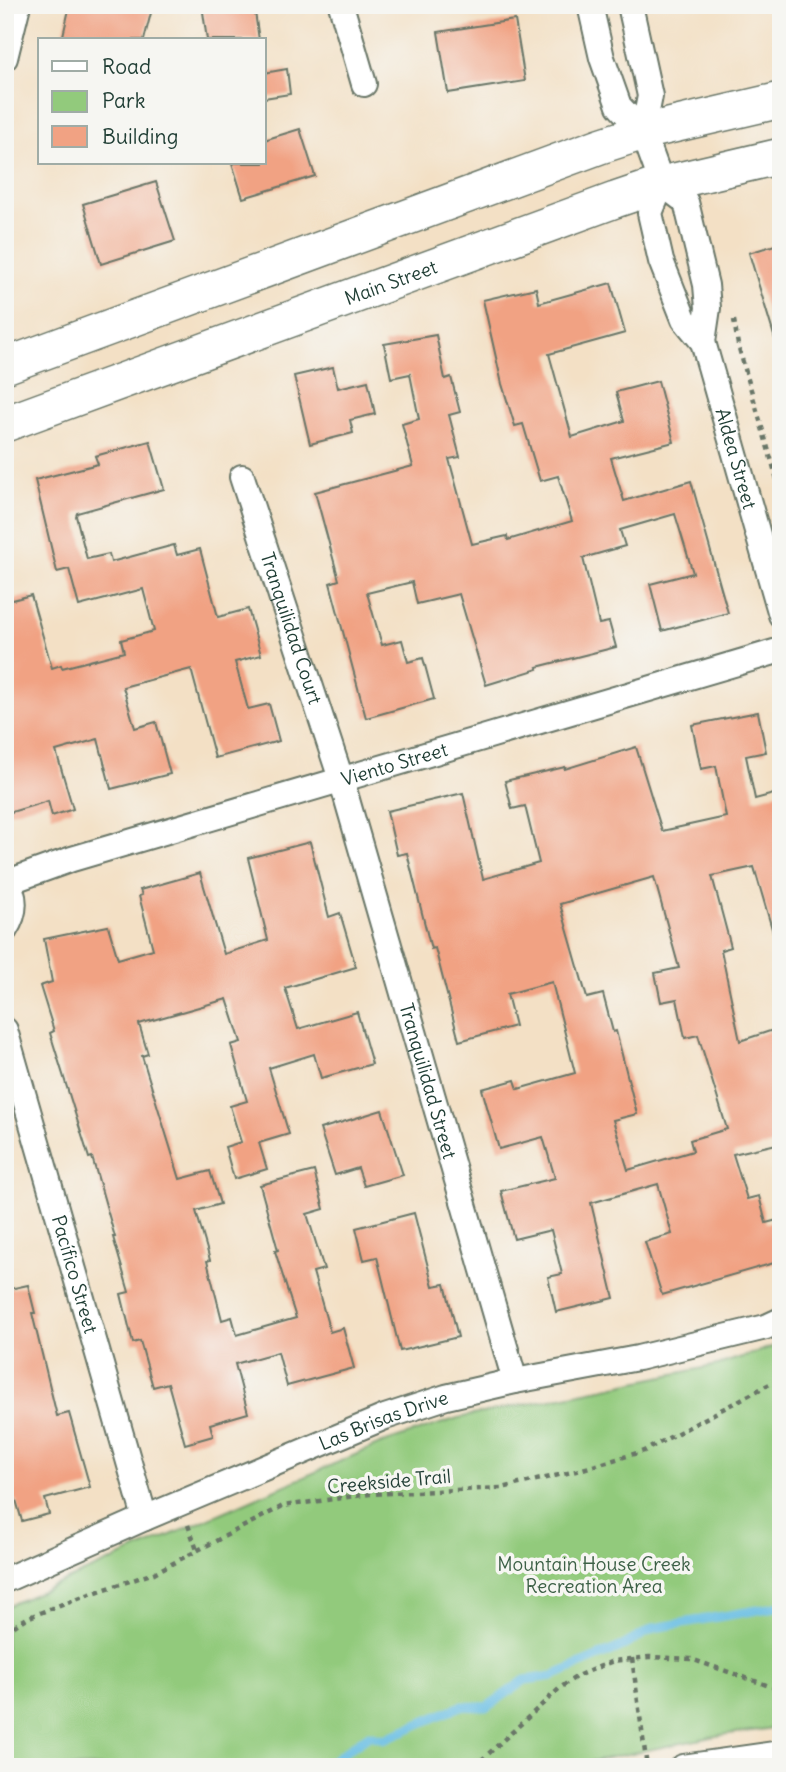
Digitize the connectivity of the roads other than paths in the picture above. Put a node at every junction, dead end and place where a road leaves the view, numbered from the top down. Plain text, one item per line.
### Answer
1 (18, 5) edge
2 (341, 5) edge
3 (590, 5) edge
4 (630, 5) edge
5 (5, 58) edge
6 (364, 84) dead end
7 (781, 100) edge
8 (643, 132) junction
9 (781, 156) edge
10 (662, 184) junction
11 (703, 342) junction
12 (5, 366) edge
13 (5, 424) edge
14 (242, 477) dead end
15 (781, 615) edge
16 (781, 650) edge
17 (341, 779) junction
18 (7, 880) edge
19 (5, 930) edge
20 (5, 1030) edge
21 (781, 1320) edge
22 (515, 1381) junction
23 (145, 1518) junction
24 (5, 1580) edge
25 (781, 1754) edge
26 (683, 1767) edge

1 - 5 street
2 - 6 street
3 - 8 street, Aldea Street
4 - 8 street
7 - 8 street
8 - 10 street, Aldea Street
8 - 12 street
9 - 10 street, Main Street
10 - 11 street, Aldea Street
10 - 11 street, Aldea Street
10 - 13 street, Main Street
11 - 15 street, Aldea Street
14 - 17 street, Tranquilidad Court
16 - 17 street, Viento Street
17 - 18 street, Viento Street
17 - 22 street, Tranquilidad Street
18 - 19 street
20 - 23 street, Pacífico Street
21 - 22 street, Las Brisas Drive
22 - 23 street, Las Brisas Drive
23 - 24 street, Las Brisas Drive
25 - 26 street

